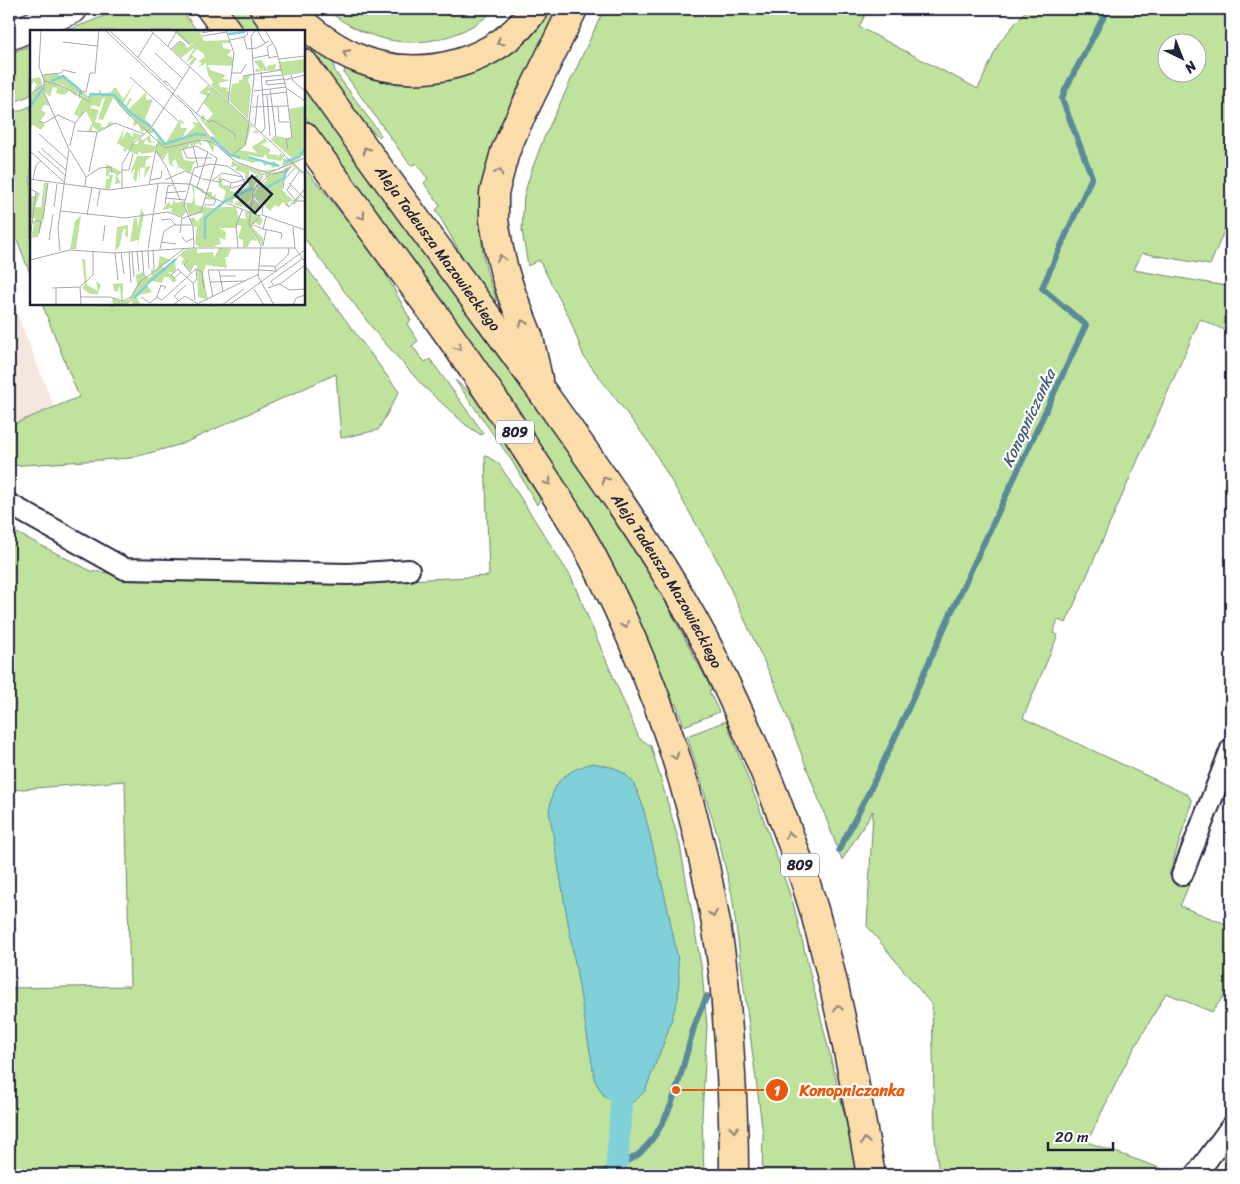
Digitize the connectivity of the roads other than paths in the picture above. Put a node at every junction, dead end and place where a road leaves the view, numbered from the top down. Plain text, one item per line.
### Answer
1 (211, 9) edge
2 (264, 9) edge
3 (287, 9) edge
4 (534, 9) edge
5 (573, 9) edge
6 (64, 12) edge
7 (226, 30) edge
8 (279, 30) edge
9 (9, 36) edge
10 (305, 65) edge
11 (305, 137) edge
12 (540, 387) junction
13 (9, 504) edge
14 (409, 570) dead end
15 (1231, 749) edge
16 (1182, 875) dead end
17 (1231, 1127) edge
18 (734, 1175) edge
19 (871, 1175) edge
20 (1196, 1175) edge

1 - 7 main road
2 - 8 main road
4 -> 3 main road
12 -> 5 main road
6 - 9 main road
12 -> 10 main road, Aleja Tadeusza Mazowieckiego / 809
11 -> 18 main road, 809
19 -> 12 main road, Aleja Tadeusza Mazowieckiego / 809
13 - 14 street
15 - 16 street
17 - 20 street

